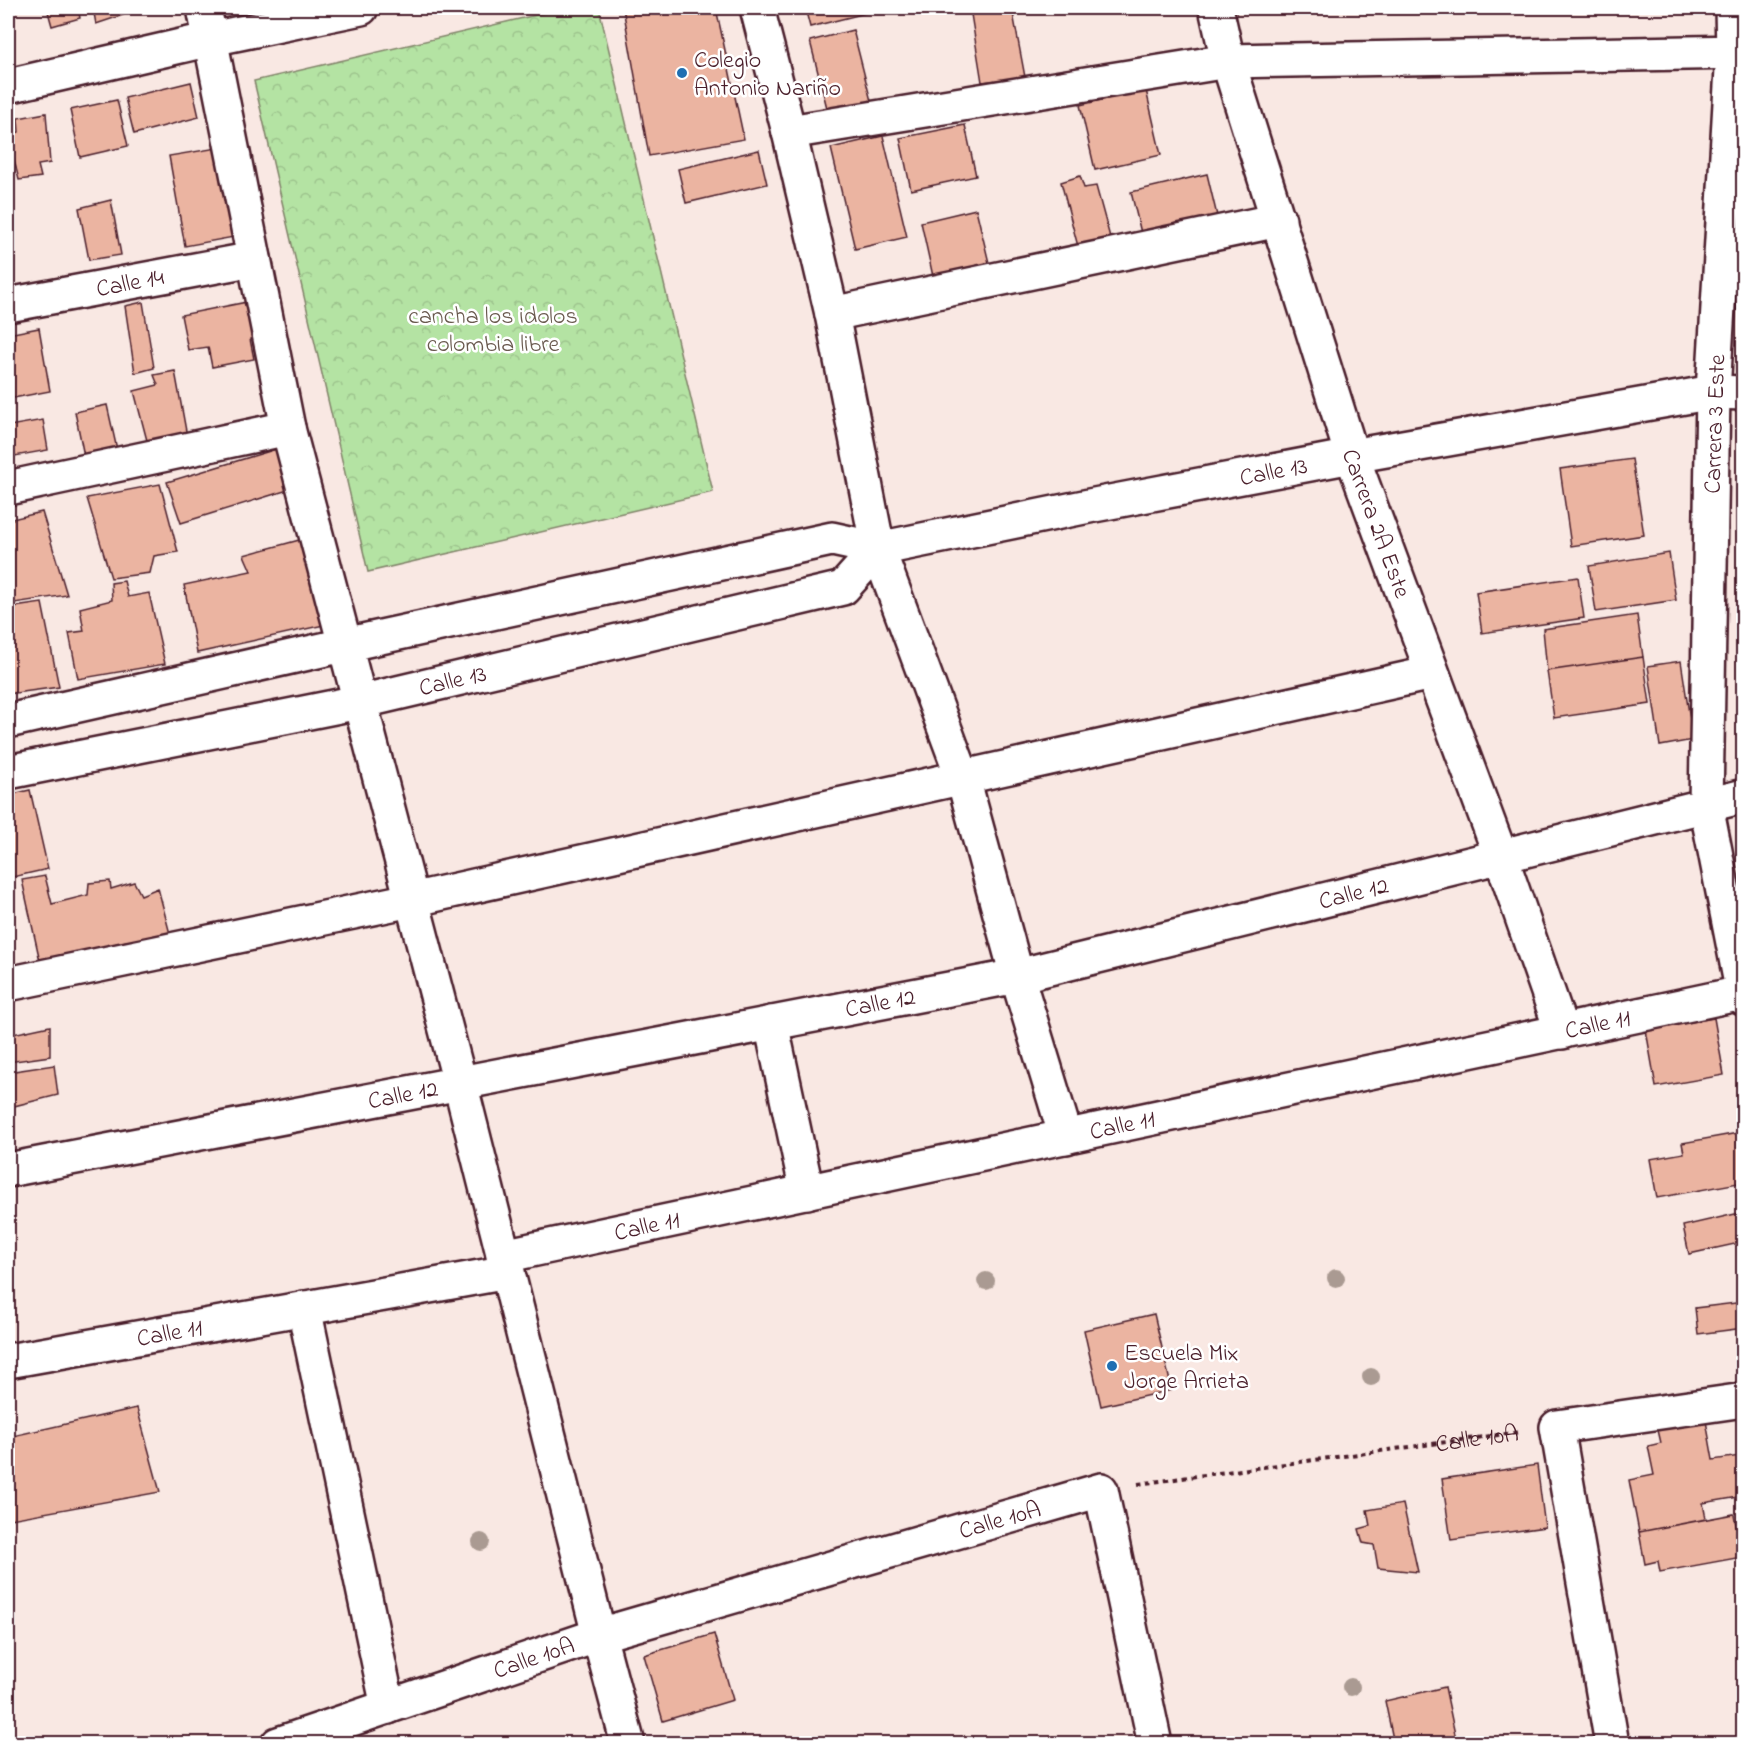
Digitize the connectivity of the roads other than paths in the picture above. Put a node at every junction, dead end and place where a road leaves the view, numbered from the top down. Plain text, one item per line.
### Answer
1 (204, 8) edge
2 (361, 8) edge
3 (757, 8) edge
4 (1216, 8) edge
5 (1732, 8) edge
6 (211, 39) junction
7 (1738, 52) edge
8 (1228, 61) junction
9 (8, 86) edge
10 (789, 132) junction
11 (1279, 220) junction
12 (254, 259) junction
13 (8, 306) edge
14 (832, 314) junction
15 (1728, 393) edge
16 (288, 428) junction
17 (1352, 456) junction
18 (8, 488) edge
19 (878, 549) junction
20 (345, 645) junction
21 (1432, 673) junction
22 (359, 702) junction
23 (8, 721) edge
24 (8, 772) edge
25 (963, 778) junction
26 (1743, 796) edge
27 (1706, 805) junction
28 (1501, 857) junction
29 (411, 900) junction
30 (1017, 976) junction
31 (8, 984) edge
32 (1743, 996) edge
33 (771, 1023) junction
34 (1562, 1032) junction
35 (460, 1083) junction
36 (1066, 1137) junction
37 (8, 1170) edge
38 (807, 1192) junction
39 (506, 1264) junction
40 (304, 1308) junction
41 (8, 1362) edge
42 (1743, 1400) edge
43 (598, 1635) junction
44 (388, 1707) junction
45 (278, 1743) edge
46 (628, 1743) edge
47 (1155, 1743) edge
48 (1612, 1743) edge

1 - 6 street
2 - 6 street
3 - 10 street
4 - 8 street, Carrera 2A Este
5 - 7 street, Carrera 3 Este
6 - 9 street
6 - 12 street
7 - 8 street
7 - 15 street, Carrera 3 Este
8 - 10 street
8 - 11 street, Carrera 2A Este
10 - 14 street
11 - 14 street
11 - 17 street, Carrera 2A Este
12 - 13 street, Calle 14
12 - 16 street
14 - 19 street
15 - 17 street, Calle 13
15 - 27 street, Carrera 3 Este
16 - 18 street
16 - 20 street
17 - 19 street, Calle 13
17 - 21 street, Carrera 2A Este
19 - 20 street, Calle 13
19 - 22 street, Calle 13
19 - 25 street
20 - 22 street
20 - 23 street, Calle 13
21 - 25 street
21 - 28 street, Carrera 2A Este
22 - 24 street, Calle 13
22 - 29 street
25 - 29 street
25 - 30 street
26 - 27 street, Calle 12
27 - 28 street, Calle 12
27 - 32 street, Carrera 3 Este
28 - 30 street, Calle 12
28 - 34 street, Carrera 2A Este
29 - 31 street
29 - 35 street
30 - 33 street, Calle 12
30 - 36 street
32 - 34 street, Calle 11
33 - 35 street, Calle 12
33 - 38 street
34 - 36 street, Calle 11
35 - 37 street, Calle 12
35 - 39 street
36 - 38 street, Calle 11
38 - 39 street, Calle 11
39 - 40 street, Calle 11
39 - 43 street
40 - 41 street, Calle 11
40 - 44 street
42 - 48 street
43 - 44 street, Calle 10A
43 - 46 street
43 - 47 street, Calle 10A
44 - 45 street, Calle 10A

